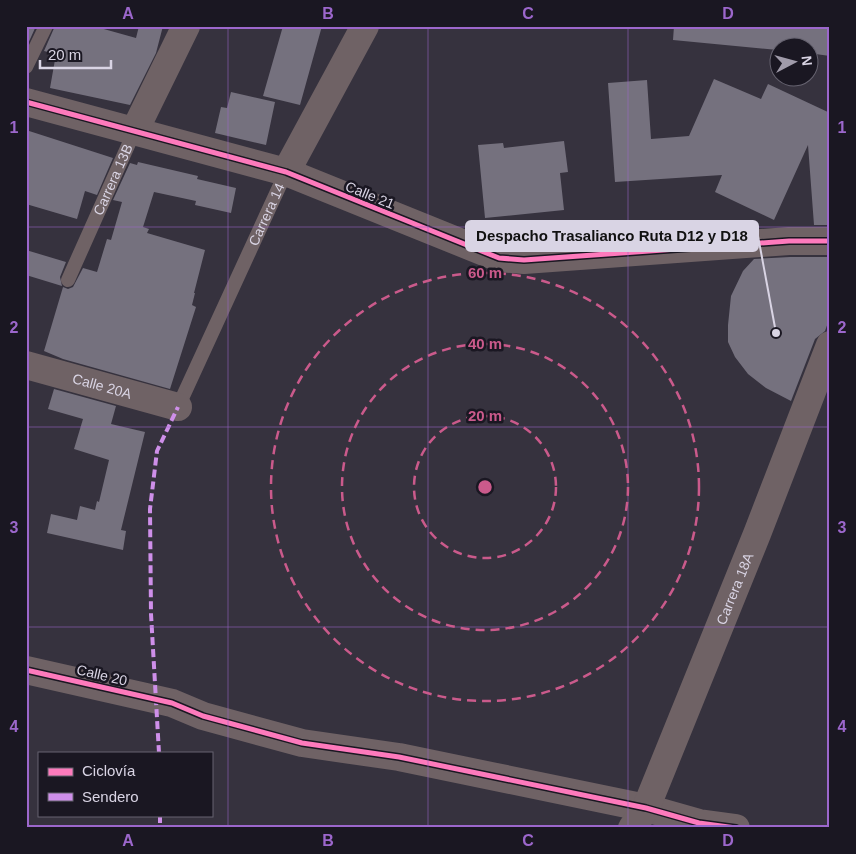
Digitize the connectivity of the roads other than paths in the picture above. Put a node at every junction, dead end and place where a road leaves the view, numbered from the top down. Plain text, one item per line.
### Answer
1 (46, 26) edge
2 (186, 26) edge
3 (365, 26) edge
4 (26, 67) edge
5 (26, 102) edge
6 (135, 130) junction
7 (286, 172) junction
8 (830, 241) edge
9 (68, 280) dead end
10 (830, 345) edge
11 (26, 364) edge
12 (178, 407) joint
13 (26, 670) edge
14 (639, 818) edge
15 (736, 828) edge

1 - 4 lane
2 - 6 street, Carrera 13B
3 - 7 street, Carrera 14
5 - 6 street, Calle 21
6 - 7 street, Calle 21
6 - 9 lane, Carrera 13B
7 - 8 street, Calle 21
7 - 12 lane, Carrera 14
10 - 14 street, Carrera 18A
11 - 12 street, Calle 20A
13 - 14 street, Calle 20
14 - 15 street, Calle 20

